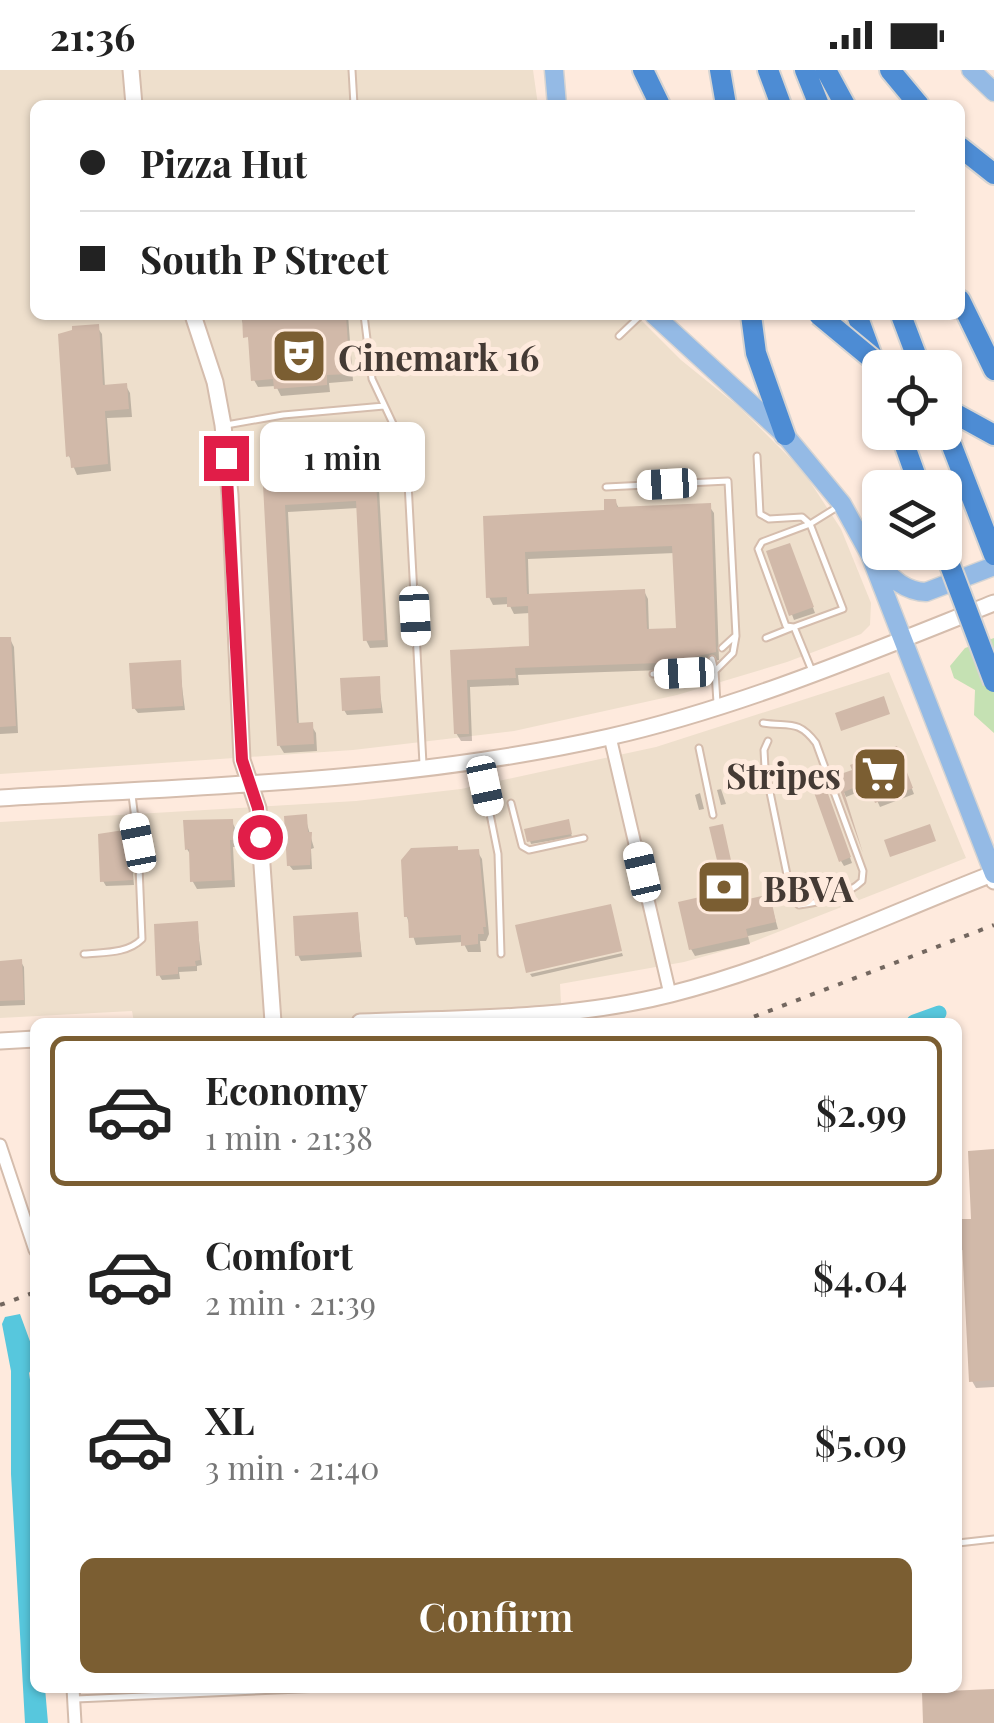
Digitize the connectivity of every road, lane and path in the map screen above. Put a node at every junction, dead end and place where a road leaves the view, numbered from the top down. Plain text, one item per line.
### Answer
1 (130, 70) edge
2 (352, 70) edge
3 (554, 70) edge
4 (644, 70) edge
5 (720, 70) edge
6 (768, 70) edge
7 (805, 70) edge
8 (826, 70) edge
9 (890, 70) edge
10 (971, 70) edge
11 (994, 92) edge
12 (133, 100) edge
13 (354, 100) edge
14 (557, 100) edge
15 (658, 100) edge
16 (725, 100) edge
17 (779, 100) edge
18 (817, 100) edge
19 (842, 100) edge
20 (916, 100) edge
21 (965, 152) edge
22 (994, 174) edge
23 (965, 310) edge
24 (195, 320) edge
25 (365, 320) edge
26 (636, 320) edge
27 (659, 320) edge
28 (752, 320) edge
29 (826, 320) edge
30 (859, 320) edge
31 (903, 320) edge
32 (619, 336) dead end
33 (862, 350) edge
34 (870, 350) edge
35 (914, 350) edge
36 (994, 370) edge
37 (384, 406) junction
38 (962, 417) edge
39 (223, 425) junction
40 (785, 435) junction
41 (994, 435) edge
42 (954, 450) edge
43 (757, 456) dead end
44 (606, 487) dead end
45 (842, 504) junction
46 (810, 524) junction
47 (862, 540) edge
48 (994, 555) edge
49 (994, 566) edge
50 (876, 570) edge
51 (884, 570) edge
52 (952, 570) edge
53 (994, 603) edge
54 (794, 627) junction
55 (736, 636) junction
56 (766, 638) dead end
57 (902, 640) junction
58 (722, 648) dead end
59 (712, 659) dead end
60 (715, 671) junction
61 (653, 674) dead end
62 (813, 674) junction
63 (994, 682) edge
64 (718, 706) junction
65 (763, 723) dead end
66 (610, 736) junction
67 (768, 741) dead end
68 (699, 748) dead end
69 (479, 761) junction
70 (424, 769) junction
71 (249, 784) junction
72 (132, 790) junction
73 (0, 798) edge
74 (511, 804) dead end
75 (713, 815) dead end
76 (584, 838) dead end
77 (993, 876) edge
78 (84, 954) dead end
79 (501, 954) dead end
80 (670, 994) junction
81 (273, 1018) edge
82 (488, 1018) edge
83 (30, 1039) edge
84 (0, 1041) edge
85 (0, 1145) edge
86 (30, 1235) edge
87 (994, 1540) edge
88 (962, 1543) edge
89 (73, 1693) edge
90 (75, 1723) edge

1 - 12 main road
2 - 13 lane
3 - 14 main road
4 - 15 highway
5 - 16 highway
6 - 17 highway
7 - 18 highway
8 - 19 highway
9 - 20 highway
10 - 11 main road
21 - 22 highway
23 - 36 highway
24 - 39 main road
25 - 37 lane
26 - 32 lane
27 - 40 main road
28 - 40 highway
29 - 33 highway, bridge
30 - 34 highway
31 - 35 highway
37 - 39 lane
37 - 70 lane
38 - 41 highway
39 - 71 main road
40 - 45 main road
42 - 48 highway
43 - 46 lane
44 - 55 lane
45 - 46 lane
45 - 47 main road
46 - 54 lane
46 - 54 lane
49 - 51 main road
50 - 57 main road
52 - 63 highway, bridge
53 - 57 main road
54 - 56 lane
54 - 62 lane
55 - 58 lane
55 - 60 lane
57 - 62 main road
57 - 77 main road
59 - 60 lane
60 - 61 lane
60 - 64 lane
62 - 64 main road
64 - 66 main road
65 - 67 lane
66 - 69 main road
66 - 80 street
68 - 75 lane
69 - 70 main road
69 - 79 lane
70 - 71 main road
71 - 72 main road
71 - 81 main road
72 - 73 main road
72 - 78 lane
74 - 76 lane
77 - 80 main road
80 - 82 main road
83 - 84 main road
85 - 86 street
87 - 88 lane
89 - 90 street

